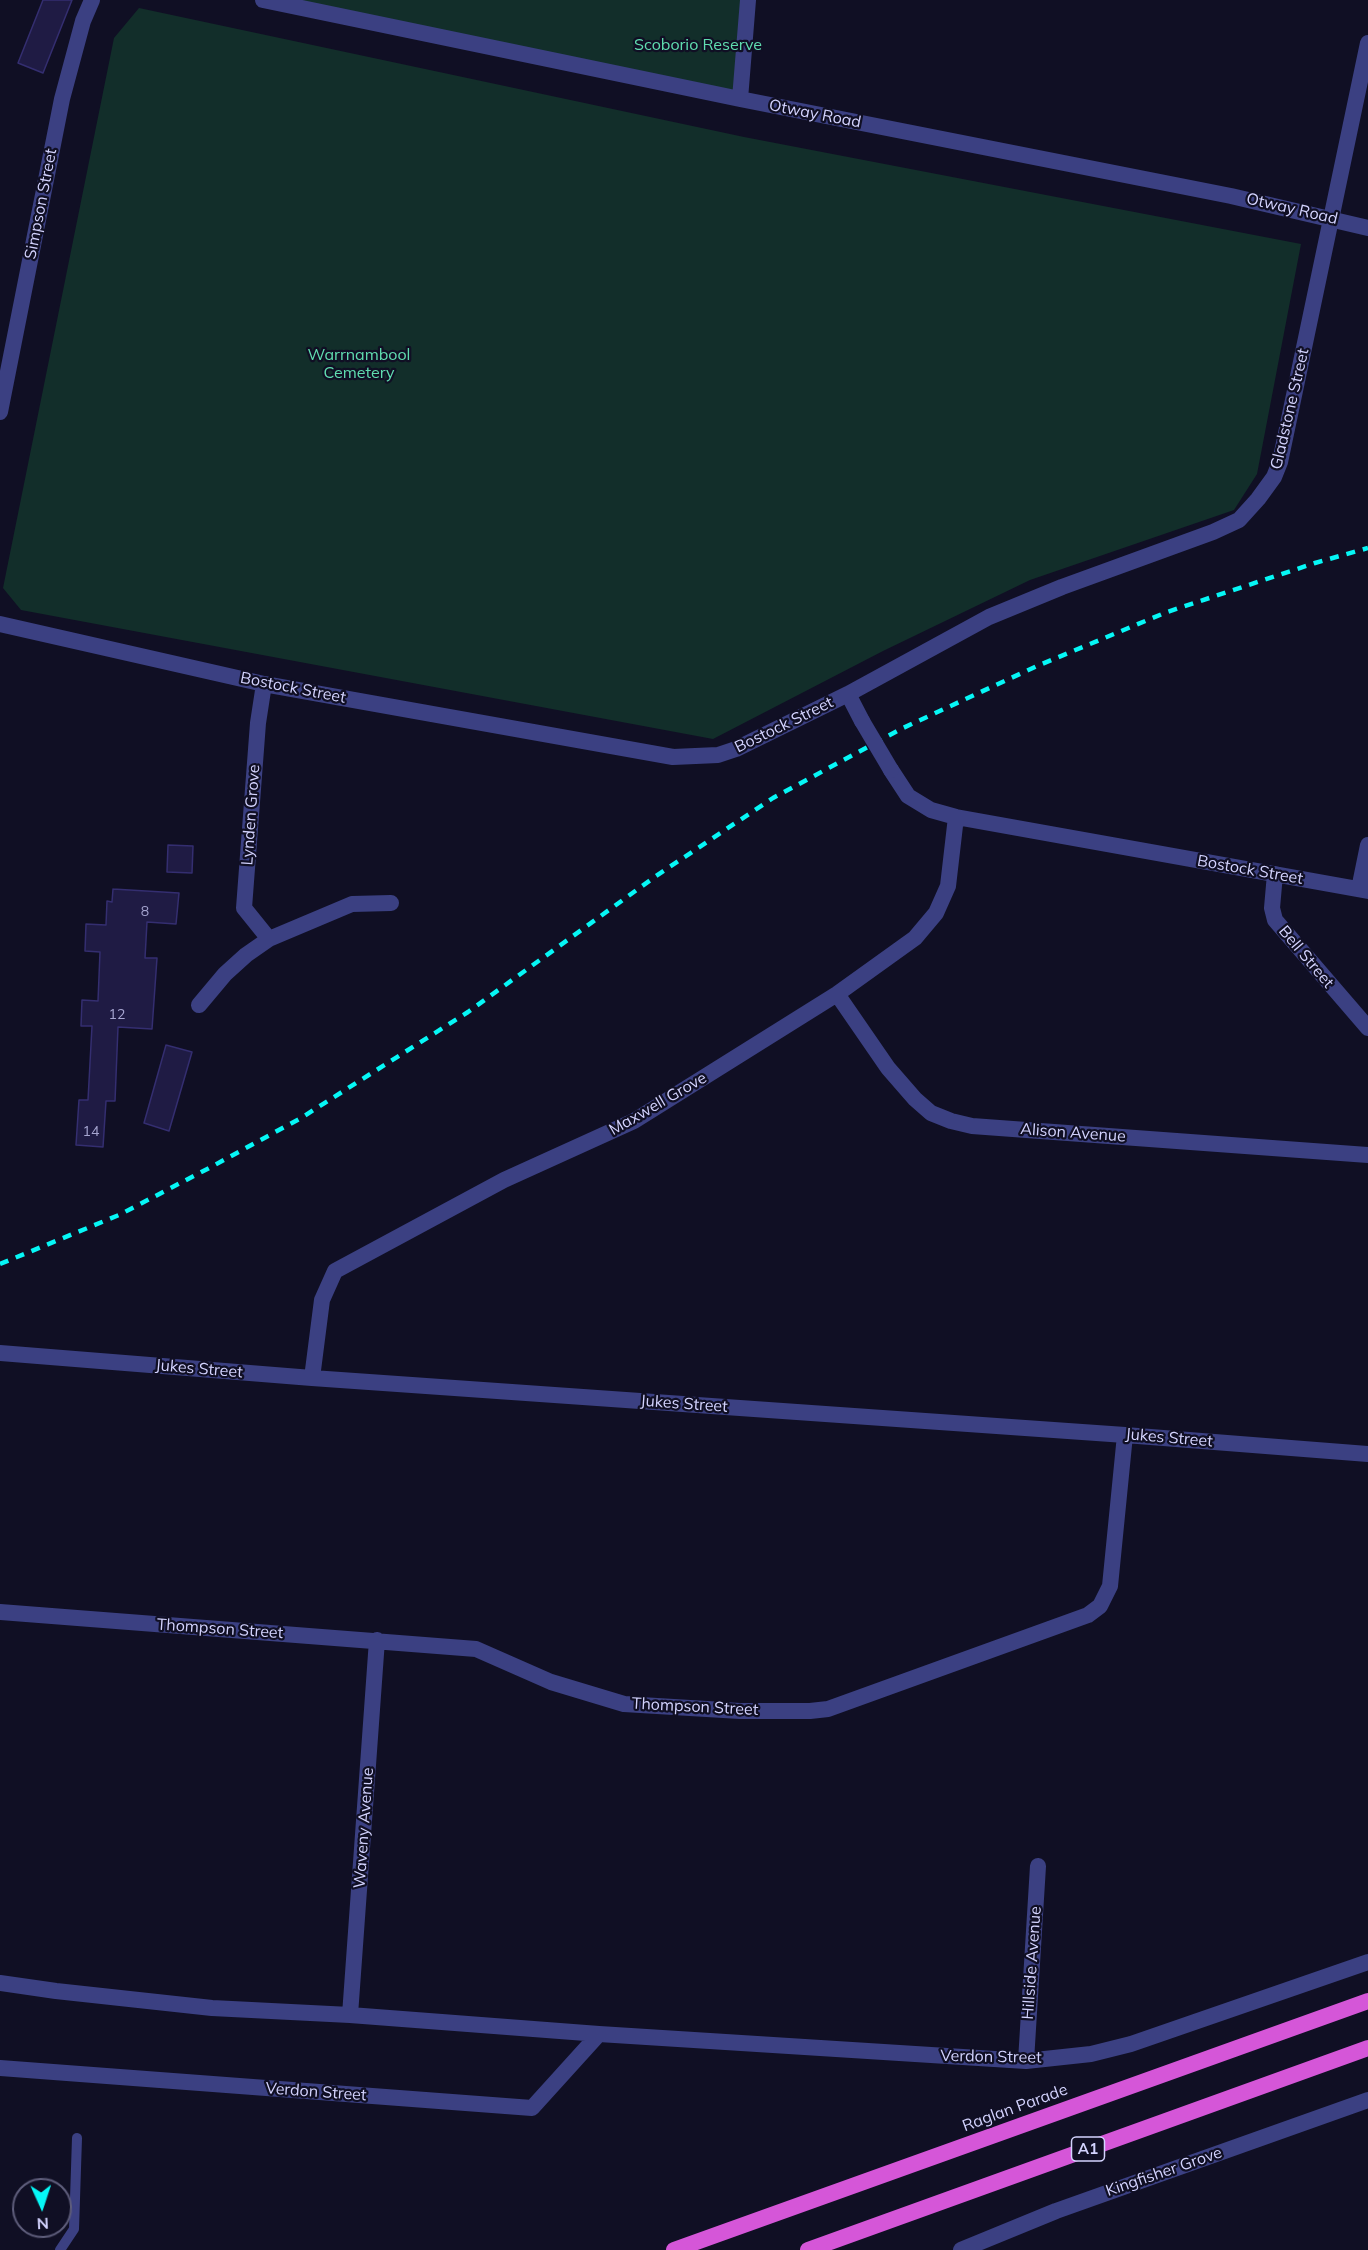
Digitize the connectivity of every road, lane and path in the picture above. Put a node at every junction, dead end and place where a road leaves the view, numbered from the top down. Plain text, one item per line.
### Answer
1 (92, 0) edge
2 (263, 0) edge
3 (748, 0) edge
4 (1368, 43) edge
5 (740, 99) junction
6 (1331, 218) junction
7 (1368, 228) edge
8 (0, 406) edge
9 (0, 412) edge
10 (0, 624) edge
11 (264, 684) junction
12 (848, 694) junction
13 (956, 817) junction
14 (1368, 845) edge
15 (1275, 874) junction
16 (1364, 890) edge
17 (390, 903) dead end
18 (269, 939) junction
19 (837, 994) junction
20 (200, 1005) dead end
21 (1368, 1028) edge
22 (1368, 1155) edge
23 (0, 1353) edge
24 (312, 1378) junction
25 (1125, 1435) junction
26 (1368, 1454) edge
27 (0, 1612) edge
28 (377, 1640) junction
29 (1038, 1866) dead end
30 (1368, 1962) edge
31 (0, 1983) edge
32 (1368, 2001) edge
33 (350, 2015) junction
34 (599, 2034) junction
35 (1368, 2048) edge
36 (1026, 2061) junction
37 (0, 2068) edge
38 (1368, 2100) edge
39 (77, 2138) dead end
40 (60, 2250) edge
41 (675, 2250) edge
42 (808, 2250) edge
43 (961, 2250) edge

1 - 8 street, Simpson Street
2 - 5 street, Otway Road
3 - 5 street
4 - 6 street, Gladstone Street
5 - 6 street, Otway Road
6 - 7 street, Otway Road
6 - 12 street, Gladstone Street
8 - 9 street, Simpson Street
10 - 11 street, Bostock Street
11 - 12 street, Bostock Street
11 - 18 street, Lynden Grove
12 - 13 street, Bostock Street, bridge
13 - 15 street, Bostock Street
13 - 19 street, Maxwell Grove
14 - 16 street
15 - 16 street, Bostock Street
15 - 21 street, Bell Street
17 - 18 street
18 - 20 street
19 - 22 street, Alison Avenue
19 - 24 street, Maxwell Grove
23 - 24 street, Jukes Street
24 - 25 street, Jukes Street
25 - 26 street, Jukes Street
25 - 28 street, Thompson Street
27 - 28 street, Thompson Street
28 - 33 street, Waveny Avenue
29 - 36 street, Hillside Avenue
30 - 36 street, Verdon Street
31 - 33 street, Verdon Street
32 - 41 highway, Raglan Parade
33 - 34 street, Verdon Street
34 - 36 street, Verdon Street
34 - 37 street, Verdon Street
35 - 42 highway, A1
38 - 43 street, Kingfisher Grove
39 - 40 lane

